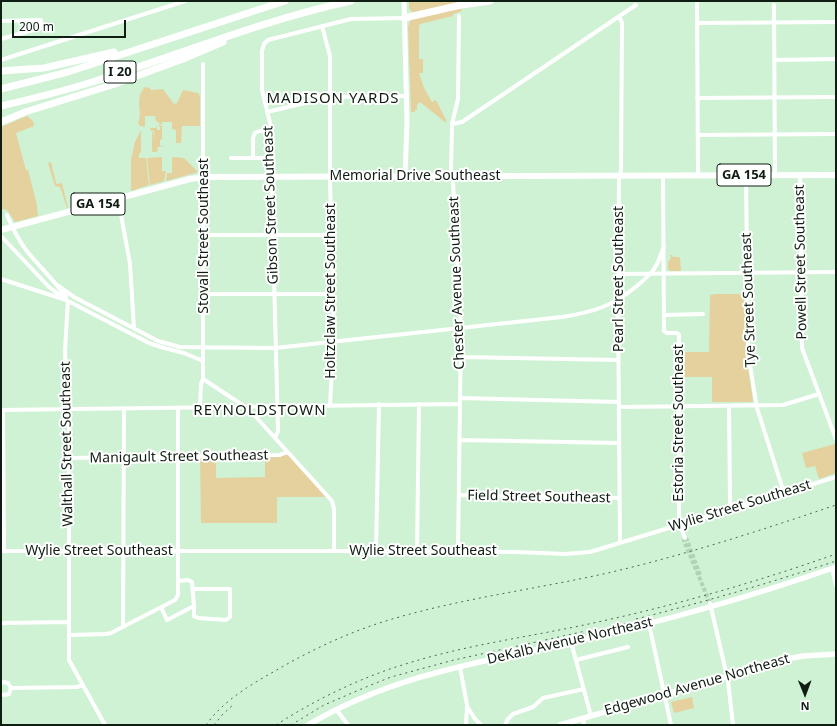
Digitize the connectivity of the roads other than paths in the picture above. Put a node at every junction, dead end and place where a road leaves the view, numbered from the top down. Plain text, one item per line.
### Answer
1 (185, 1) edge
2 (285, 1) edge
3 (351, 1) edge
4 (490, 1) edge
5 (697, 2) edge
6 (404, 4) edge
7 (636, 5) dead end
8 (774, 5) dead end
9 (459, 16) dead end
10 (619, 16) junction
11 (404, 18) junction
12 (1, 21) edge
13 (836, 22) edge
14 (697, 23) junction
15 (774, 23) junction
16 (322, 26) junction
17 (238, 33) junction
18 (1, 39) edge
19 (157, 43) junction
20 (836, 59) edge
21 (1, 60) edge
22 (774, 60) junction
23 (203, 64) dead end
24 (1, 71) edge
25 (1, 89) edge
26 (406, 96) junction
27 (330, 97) junction
28 (698, 98) junction
29 (774, 98) junction
30 (836, 98) edge
31 (1, 106) edge
32 (267, 112) junction
33 (1, 122) edge
34 (452, 124) junction
35 (272, 131) junction
36 (775, 134) junction
37 (836, 134) edge
38 (698, 135) junction
39 (231, 158) dead end
40 (254, 158) junction
41 (272, 158) junction
42 (698, 175) junction
43 (746, 175) junction
44 (775, 175) junction
45 (800, 175) junction
46 (272, 176) junction
47 (330, 176) junction
48 (405, 176) junction
49 (452, 176) junction
50 (620, 176) junction
51 (663, 176) junction
52 (836, 176) edge
53 (204, 177) junction
54 (118, 198) junction
55 (7, 215) dead end
56 (12, 227) junction
57 (1, 230) edge
58 (204, 235) junction
59 (272, 235) junction
60 (331, 235) junction
61 (1, 236) edge
62 (664, 246) junction
63 (836, 272) edge
64 (748, 273) junction
65 (801, 273) junction
66 (618, 274) junction
67 (650, 274) junction
68 (664, 274) junction
69 (1, 279) edge
70 (57, 285) junction
71 (49, 287) junction
72 (42, 294) junction
73 (204, 294) junction
74 (274, 294) junction
75 (333, 294) junction
76 (63, 295) junction
77 (50, 296) junction
78 (74, 297) junction
79 (618, 300) junction
80 (68, 301) junction
81 (703, 314) dead end
82 (664, 315) junction
83 (134, 328) junction
84 (461, 328) junction
85 (333, 341) junction
86 (180, 347) junction
87 (203, 347) junction
88 (164, 348) junction
89 (276, 348) junction
90 (461, 357) junction
91 (618, 360) junction
92 (203, 361) junction
93 (203, 379) junction
94 (819, 394) junction
95 (460, 398) junction
96 (379, 404) junction
97 (419, 404) junction
98 (460, 404) junction
99 (619, 404) junction
100 (330, 405) junction
101 (756, 405) junction
102 (244, 406) junction
103 (277, 406) junction
104 (679, 406) junction
105 (729, 406) junction
106 (200, 407) junction
107 (178, 408) junction
108 (124, 409) junction
109 (2, 410) edge
110 (68, 410) junction
111 (275, 438) junction
112 (836, 439) edge
113 (460, 440) junction
114 (619, 443) junction
115 (287, 452) junction
116 (178, 457) junction
117 (69, 458) junction
118 (124, 458) junction
119 (835, 477) edge
120 (784, 493) junction
121 (459, 495) junction
122 (619, 498) junction
123 (731, 509) junction
124 (680, 524) junction
125 (685, 538) dead end
126 (620, 543) junction
127 (177, 550) junction
128 (3, 551) edge
129 (69, 551) junction
130 (124, 551) junction
131 (334, 551) junction
132 (376, 551) junction
133 (417, 551) junction
134 (458, 551) junction
135 (834, 568) edge
136 (178, 581) junction
137 (836, 585) edge
138 (193, 589) junction
139 (711, 605) junction
140 (194, 606) junction
141 (160, 607) junction
142 (1, 622) edge
143 (69, 622) junction
144 (649, 624) junction
145 (123, 627) junction
146 (69, 635) junction
147 (571, 642) junction
148 (628, 647) dead end
149 (836, 654) edge
150 (576, 660) junction
151 (460, 667) junction
152 (727, 676) junction
153 (1, 683) edge
154 (83, 685) junction
155 (11, 688) junction
156 (584, 689) junction
157 (1, 694) edge
158 (665, 694) junction
159 (467, 705) junction
160 (336, 709) junction
161 (591, 716) junction
162 (583, 718) junction
163 (105, 725) edge
164 (308, 725) edge
165 (348, 725) edge
166 (466, 725) edge
167 (481, 725) edge
168 (505, 725) edge
169 (560, 725) edge
170 (584, 725) edge
171 (672, 725) edge
172 (733, 725) edge

1 - 21 street
2 - 19 highway, I 20
3 - 17 highway, I 20
4 - 11 highway
5 - 14 street
6 - 11 street
7 - 10 street
8 - 15 street
9 - 34 street, Chester Avenue Southeast
10 - 34 street
10 - 50 street, Pearl Street Southeast
11 - 16 street, Gibson Street Southeast
11 - 26 street
12 - 18 street
13 - 15 street
14 - 15 street
14 - 28 street
15 - 22 street
16 - 27 street, Holtzclaw Street Southeast
16 - 32 street, Gibson Street Southeast
17 - 31 highway, I 20
17 - 33 highway
19 - 24 highway
19 - 25 highway, I 20
20 - 22 street
22 - 29 street
23 - 53 street, Stovall Street Southeast
26 - 27 street
26 - 48 street
27 - 32 street
27 - 47 street, Holtzclaw Street Southeast
28 - 29 street
28 - 38 street
29 - 30 street
29 - 36 street
32 - 35 street, Gibson Street Southeast
34 - 49 street, Chester Avenue Southeast
35 - 40 street
35 - 41 street, Gibson Street Southeast
36 - 37 street
36 - 38 street
36 - 44 street
38 - 42 street
39 - 40 street
40 - 41 street
41 - 46 street, Gibson Street Southeast
42 - 43 main road, Memorial Drive Southeast / GA 154
42 - 51 main road, Memorial Drive Southeast / GA 154
43 - 44 main road, Memorial Drive Southeast / GA 154
43 - 64 street, Tye Street Southeast
44 - 45 main road, Memorial Drive Southeast / GA 154
45 - 52 main road, Memorial Drive Southeast / GA 154
45 - 65 street, Powell Street Southeast
46 - 47 main road, Memorial Drive Southeast / GA 154
46 - 53 main road, Memorial Drive Southeast / GA 154
46 - 59 street, Gibson Street Southeast
47 - 48 main road, Memorial Drive Southeast / GA 154
47 - 60 street, Holtzclaw Street Southeast
48 - 49 main road, Memorial Drive Southeast / GA 154
49 - 50 main road, Memorial Drive Southeast / GA 154
49 - 84 street, Chester Avenue Southeast
50 - 51 main road, Memorial Drive Southeast / GA 154
50 - 66 street, Pearl Street Southeast
51 - 62 street, Estoria Street Southeast
53 - 54 main road, Memorial Drive Southeast / GA 154
53 - 58 street, Stovall Street Southeast
54 - 56 main road, Memorial Drive Southeast / GA 154
54 - 83 street
55 - 56 street
56 - 57 main road, Memorial Drive Southeast / GA 154
56 - 70 street
58 - 59 street
58 - 73 street, Stovall Street Southeast
59 - 60 street
59 - 74 street, Gibson Street Southeast
60 - 75 street, Holtzclaw Street Southeast
61 - 71 street
62 - 67 street
62 - 68 street, Estoria Street Southeast
63 - 65 street
64 - 65 street
64 - 68 street
64 - 101 street, Tye Street Southeast
65 - 94 street, Powell Street Southeast
66 - 67 street
66 - 79 street, Pearl Street Southeast
67 - 68 street
67 - 79 street
68 - 82 street, Estoria Street Southeast
69 - 72 street
70 - 76 street
70 - 78 street
71 - 72 street
71 - 76 street
72 - 77 street
73 - 74 street
73 - 87 street, Stovall Street Southeast
74 - 75 street
74 - 89 street, Gibson Street Southeast
75 - 85 street, Holtzclaw Street Southeast
76 - 77 street
76 - 78 street
76 - 80 street
77 - 80 street
78 - 83 street
79 - 84 street
79 - 91 street, Pearl Street Southeast
80 - 88 street
80 - 110 street, Walthall Street Southeast
81 - 82 street
82 - 104 street, Estoria Street Southeast
83 - 86 street
84 - 85 street
84 - 90 street, Chester Avenue Southeast
85 - 89 street
85 - 100 street, Holtzclaw Street Southeast
86 - 87 street
86 - 88 street
87 - 89 street
87 - 92 street, Stovall Street Southeast
88 - 92 street
89 - 103 street, Gibson Street Southeast
90 - 91 street
90 - 95 street, Chester Avenue Southeast
91 - 99 street, Pearl Street Southeast
92 - 93 street, Stovall Street Southeast
93 - 102 street
93 - 106 street, Stovall Street Southeast
94 - 101 street
94 - 112 street, Powell Street Southeast
95 - 98 street, Chester Avenue Southeast
95 - 99 street
96 - 97 street
96 - 100 street
96 - 132 street
97 - 98 street
97 - 133 street
98 - 113 street, Chester Avenue Southeast
99 - 104 street
99 - 114 street, Pearl Street Southeast
100 - 103 street
101 - 105 street
101 - 120 street, Tye Street Southeast
102 - 103 street
102 - 106 street
102 - 111 street
103 - 111 street, Gibson Street Southeast
104 - 105 street
104 - 124 street, Estoria Street Southeast
105 - 123 street
106 - 107 street
107 - 108 street
107 - 116 street
108 - 110 street
108 - 118 street
109 - 110 street
109 - 128 street
110 - 117 street, Walthall Street Southeast
111 - 115 street
113 - 114 street
113 - 121 street, Chester Avenue Southeast
114 - 122 street, Pearl Street Southeast
115 - 116 street, Manigault Street Southeast
115 - 131 street
116 - 118 street, Manigault Street Southeast
116 - 127 street
117 - 118 street, Manigault Street Southeast
117 - 129 street, Walthall Street Southeast
118 - 130 street
119 - 120 street, Wylie Street Southeast
120 - 123 street, Wylie Street Southeast
121 - 122 street, Field Street Southeast
121 - 134 street, Chester Avenue Southeast
122 - 126 street, Pearl Street Southeast
123 - 124 street, Wylie Street Southeast
124 - 125 street, Estoria Street Southeast
124 - 126 street, Wylie Street Southeast
126 - 134 street, Wylie Street Southeast
127 - 130 street, Wylie Street Southeast
127 - 131 street, Wylie Street Southeast
127 - 136 street
128 - 129 street, Wylie Street Southeast
129 - 130 street, Wylie Street Southeast
129 - 143 street, Walthall Street Southeast
130 - 145 street
131 - 132 street, Wylie Street Southeast
132 - 133 street, Wylie Street Southeast
133 - 134 street, Wylie Street Southeast
135 - 137 street
135 - 139 main road, DeKalb Avenue Northeast
136 - 138 street
136 - 141 street
138 - 140 street
138 - 140 street
139 - 144 main road, DeKalb Avenue Northeast
139 - 152 street
140 - 141 street
141 - 145 street
142 - 143 street
143 - 146 street, Walthall Street Southeast
144 - 147 main road, DeKalb Avenue Northeast
144 - 158 street
145 - 146 street
146 - 154 street, Walthall Street Southeast
147 - 150 street
147 - 151 main road, DeKalb Avenue Northeast
148 - 150 street
149 - 152 main road, Edgewood Avenue Northeast
150 - 156 street
151 - 159 street
151 - 160 main road, DeKalb Avenue Northeast
152 - 158 main road, Edgewood Avenue Northeast
152 - 172 street
153 - 155 street
154 - 155 street
154 - 163 street, Walthall Street Southeast
155 - 157 street
156 - 161 street
156 - 168 street
158 - 161 main road, Edgewood Avenue Northeast
158 - 171 street
159 - 166 street
159 - 167 street
160 - 164 main road, DeKalb Avenue Northeast
160 - 165 street
161 - 162 main road, Edgewood Avenue Northeast
162 - 169 main road, Edgewood Avenue Northeast
162 - 170 street

